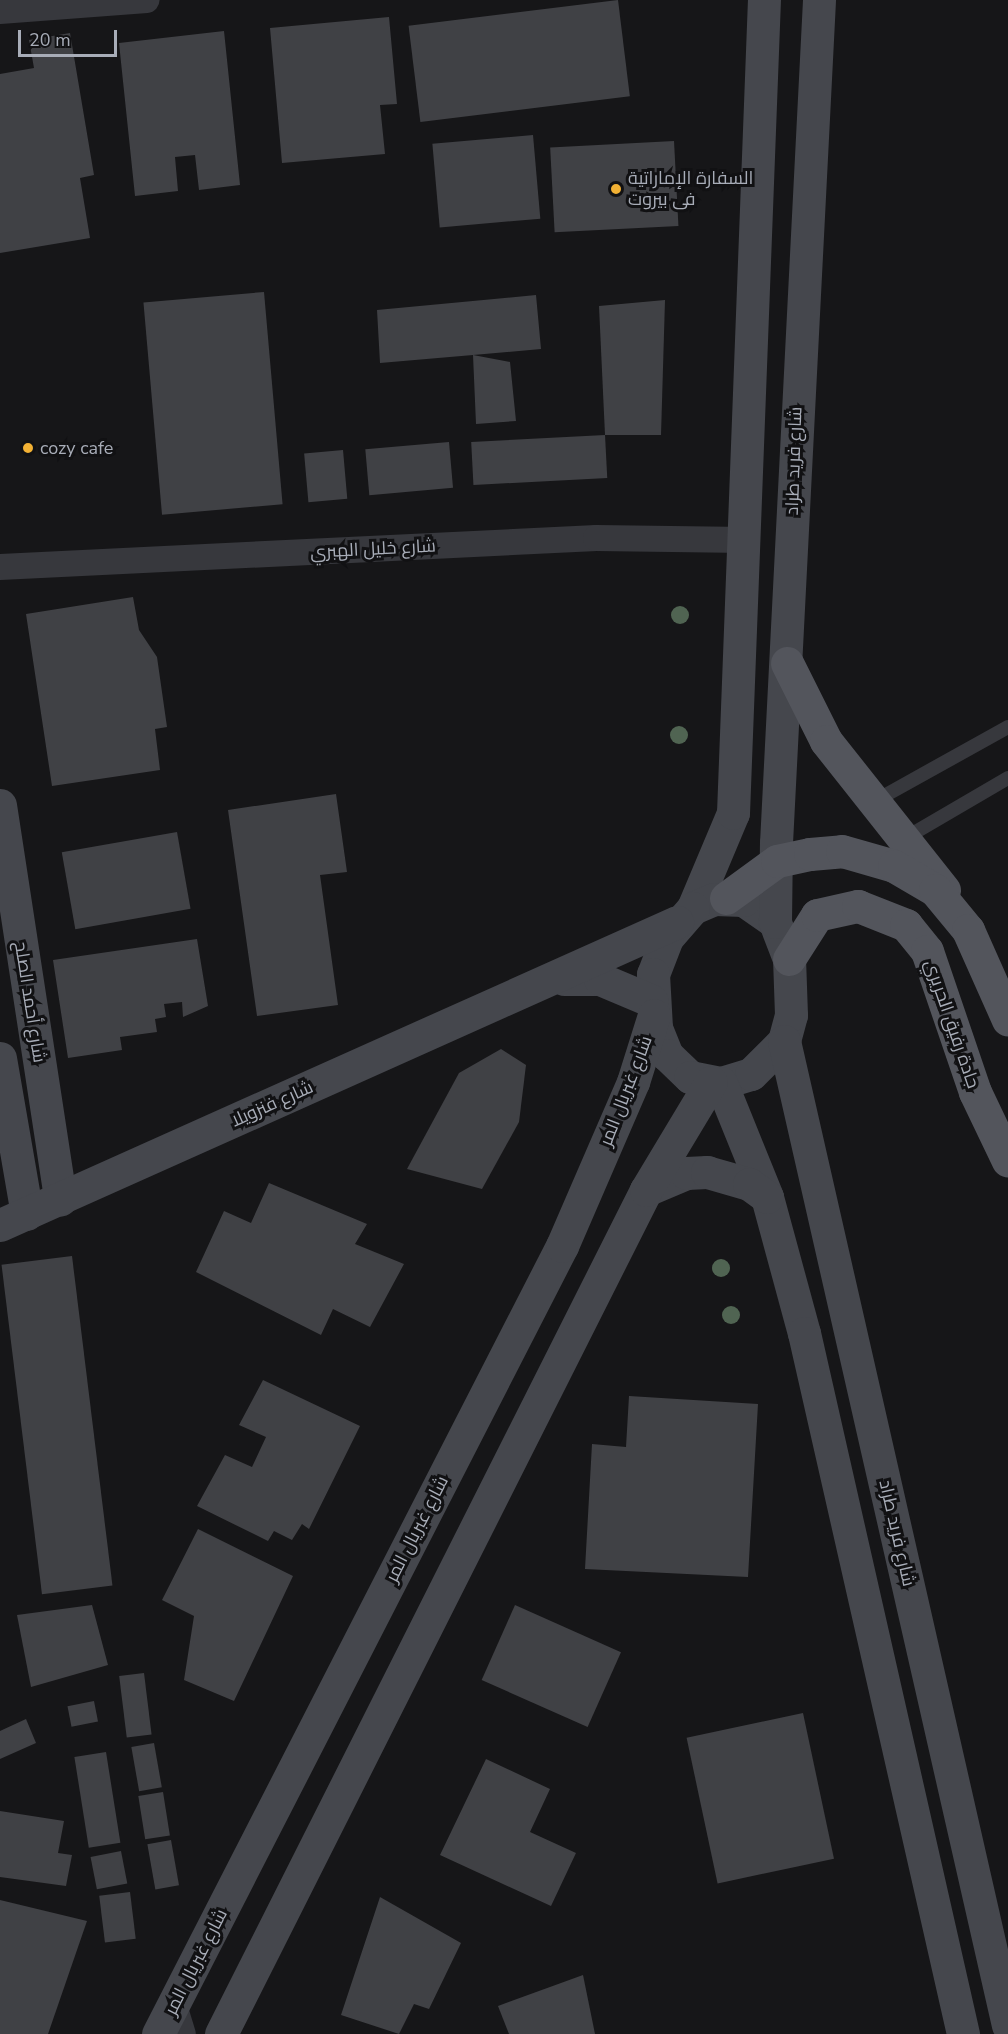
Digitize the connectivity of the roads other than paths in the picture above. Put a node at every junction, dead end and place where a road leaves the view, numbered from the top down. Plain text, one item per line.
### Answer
1 (147, 0) edge
2 (764, 0) edge
3 (819, 0) edge
4 (0, 11) edge
5 (747, 540) junction
6 (0, 567) edge
7 (787, 663) junction
8 (1008, 727) edge
9 (1008, 778) edge
10 (875, 801) junction
11 (0, 805) edge
12 (907, 837) junction
13 (777, 861) junction
14 (726, 898) junction
15 (686, 915) junction
16 (775, 922) junction
17 (968, 930) junction
18 (789, 959) junction
19 (544, 982) junction
20 (653, 1008) junction
21 (1008, 1020) edge
22 (784, 1041) junction
23 (0, 1058) edge
24 (716, 1083) junction
25 (1008, 1161) edge
26 (646, 1190) junction
27 (767, 1197) junction
28 (60, 1199) junction
29 (13, 1220) edge
30 (178, 2020) edge
31 (1008, 2025) edge
32 (158, 2034) edge
33 (220, 2034) edge
34 (963, 2034) edge

1 - 4 street
2 - 5 main road
3 - 7 main road, شارع فريد طراد
5 - 6 street, شارع خليل الهبري
5 - 15 main road
7 - 10 main road
7 - 13 main road, شارع فريد طراد
8 - 10 lane
9 - 12 lane
10 - 12 main road
11 - 28 main road, شارع أحمد الصلح
12 - 17 main road
13 - 14 main road
13 - 16 main road, شارع فريد طراد
13 - 17 main road
14 - 15 main road
14 - 16 main road
15 - 19 main road, شارع فنزويلا
15 - 20 main road
16 - 18 main road
17 - 21 main road
18 - 22 main road
18 - 25 main road, جادة رفيق الحريري
19 - 20 main road, شارع فنزويلا
19 - 28 main road, شارع فنزويلا
20 - 24 main road
20 - 30 main road, شارع غبريال المر
22 - 24 main road
22 - 31 main road, شارع فريد طراد
23 - 29 main road
24 - 26 main road
24 - 27 main road
26 - 27 main road
26 - 33 main road
27 - 34 main road
28 - 29 main road, شارع فنزويلا
30 - 32 main road, شارع غبريال المر

